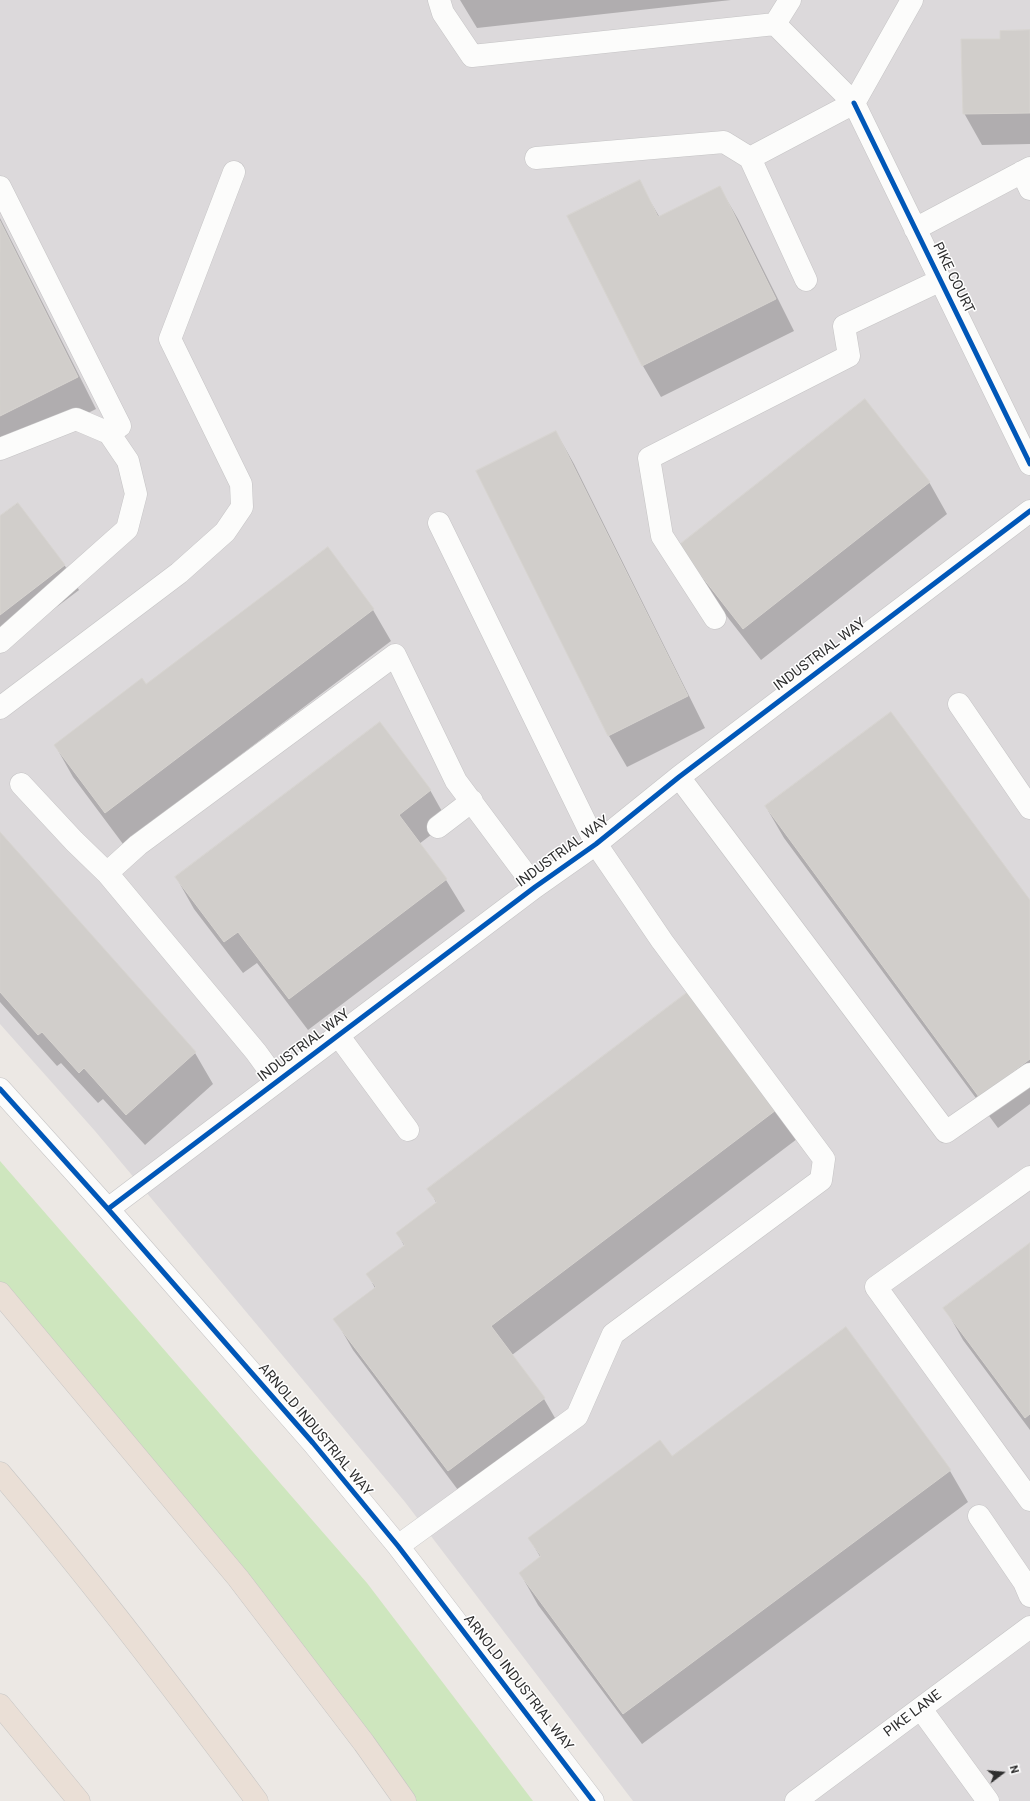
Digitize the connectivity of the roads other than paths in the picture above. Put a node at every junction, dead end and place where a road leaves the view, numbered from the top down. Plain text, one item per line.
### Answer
1 (439, 0) edge
2 (790, 0) edge
3 (912, 0) edge
4 (775, 24) junction
5 (854, 103) junction
6 (536, 158) dead end
7 (750, 158) junction
8 (234, 172) dead end
9 (1027, 176) edge
10 (0, 187) edge
11 (915, 229) junction
12 (806, 280) dead end
13 (940, 280) junction
14 (109, 433) junction
15 (0, 449) edge
16 (1030, 464) edge
17 (1030, 511) edge
18 (439, 523) dead end
19 (715, 618) dead end
20 (0, 642) edge
21 (959, 704) dead end
22 (0, 708) edge
23 (679, 777) junction
24 (21, 784) dead end
25 (472, 801) junction
26 (1030, 808) edge
27 (438, 827) dead end
28 (596, 844) junction
29 (107, 873) junction
30 (535, 887) junction
31 (338, 1035) junction
32 (1030, 1074) edge
33 (277, 1081) junction
34 (0, 1089) edge
35 (408, 1130) dead end
36 (1030, 1177) edge
37 (108, 1209) junction
38 (0, 1294) edge
39 (0, 1472) edge
40 (1030, 1500) edge
41 (979, 1516) dead end
42 (398, 1546) junction
43 (1030, 1596) edge
44 (1030, 1627) edge
45 (0, 1705) edge
46 (921, 1709) junction
47 (79, 1801) edge
48 (257, 1801) edge
49 (405, 1801) edge
50 (593, 1801) edge
51 (796, 1801) edge
52 (988, 1801) edge

1 - 4 street
2 - 4 street
3 - 5 street
4 - 5 street, PIKE COURT
5 - 7 street
5 - 11 street, PIKE COURT
6 - 7 street
7 - 12 street
8 - 22 street
9 - 11 street
10 - 14 street
11 - 13 street, PIKE COURT
13 - 16 street, PIKE COURT
13 - 19 street
14 - 15 street
14 - 20 street
17 - 23 street, INDUSTRIAL WAY
18 - 28 street
21 - 26 street
23 - 28 street, INDUSTRIAL WAY
23 - 32 street
24 - 29 street
25 - 27 street
25 - 29 street
25 - 30 street
28 - 30 street, INDUSTRIAL WAY
28 - 42 street
29 - 33 street
30 - 31 street, INDUSTRIAL WAY
31 - 33 street, INDUSTRIAL WAY
31 - 35 street
33 - 37 street, INDUSTRIAL WAY
34 - 37 street, ARNOLD INDUSTRIAL WAY
36 - 40 street
37 - 42 street, ARNOLD INDUSTRIAL WAY
38 - 49 highway
39 - 48 highway
41 - 43 street
42 - 50 street, ARNOLD INDUSTRIAL WAY
44 - 46 street, PIKE LANE
45 - 47 highway
46 - 51 street, PIKE LANE
46 - 52 street

